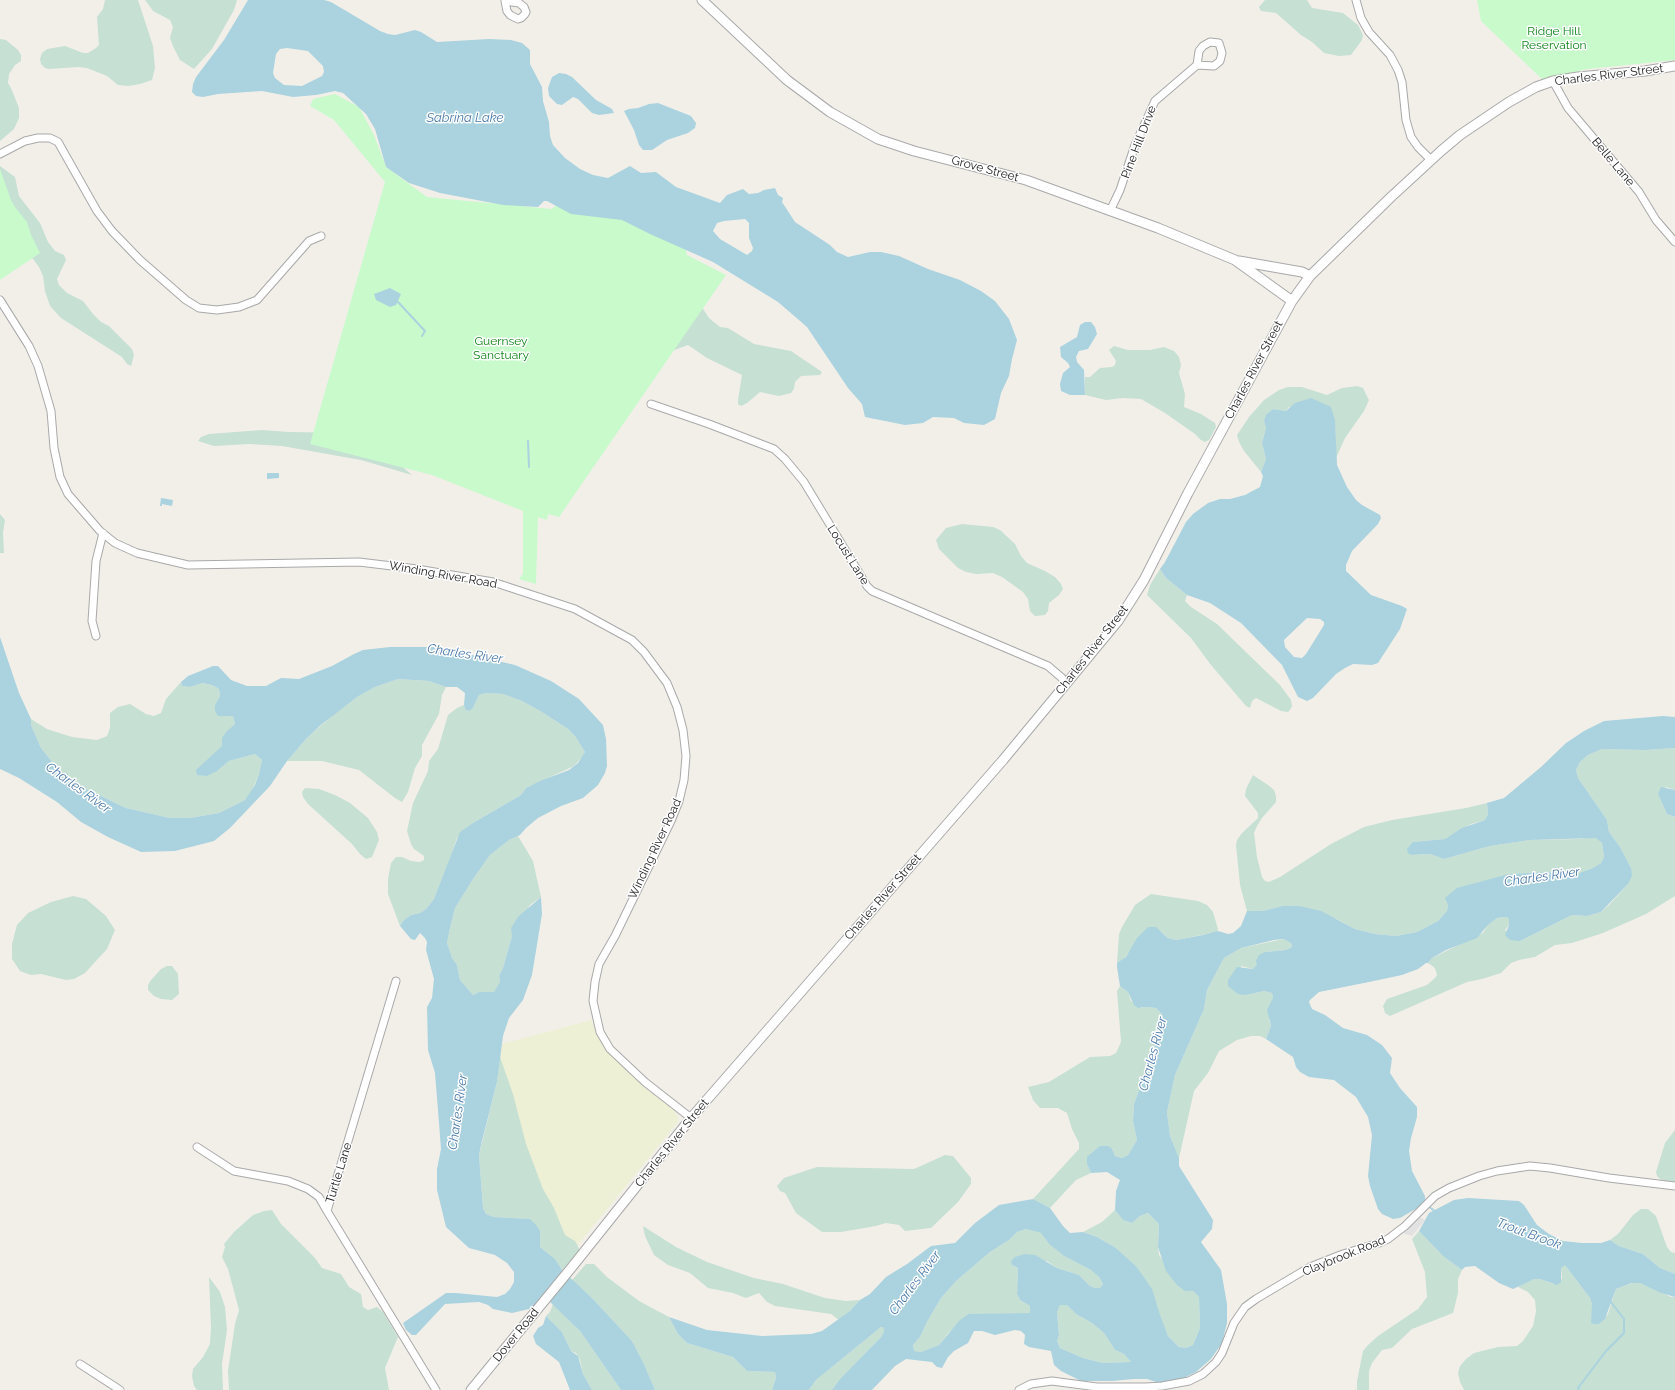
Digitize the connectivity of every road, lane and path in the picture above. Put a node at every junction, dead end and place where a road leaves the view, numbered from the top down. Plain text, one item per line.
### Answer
1 (702, 0) edge
2 (1356, 0) edge
3 (1197, 65) dead end
4 (1675, 66) edge
5 (1553, 81) junction
6 (0, 154) edge
7 (1431, 160) junction
8 (1110, 211) junction
9 (321, 236) dead end
10 (1675, 242) edge
11 (1236, 260) junction
12 (1310, 276) junction
13 (0, 300) edge
14 (1292, 301) junction
15 (651, 404) dead end
16 (103, 533) junction
17 (96, 636) dead end
18 (1066, 685) junction
19 (396, 981) dead end
20 (691, 1118) junction
21 (197, 1147) dead end
22 (1675, 1186) edge
23 (327, 1211) junction
24 (562, 1279) joint
25 (80, 1364) dead end
26 (120, 1390) edge
27 (436, 1390) edge
28 (471, 1390) edge
29 (1019, 1390) edge

1 - 8 street, Grove Street
2 - 7 street
3 - 8 street, Pine Hill Drive
4 - 5 street, Charles River Street
5 - 7 street, Charles River Street
5 - 10 street, Belle Lane
6 - 9 street
7 - 12 street, Charles River Street
8 - 11 street, Grove Street
11 - 12 street
11 - 14 street, Grove Street
12 - 14 street, Charles River Street
13 - 16 street, Winding River Road
14 - 18 street, Charles River Street
15 - 18 street, Locust Lane
16 - 17 street
16 - 20 street, Winding River Road
18 - 20 street, Charles River Street
19 - 23 street, Turtle Lane
20 - 24 street, Charles River Street
21 - 23 street
22 - 29 street, Claybrook Road
23 - 27 street, Turtle Lane
24 - 28 street, Dover Road
25 - 26 street

